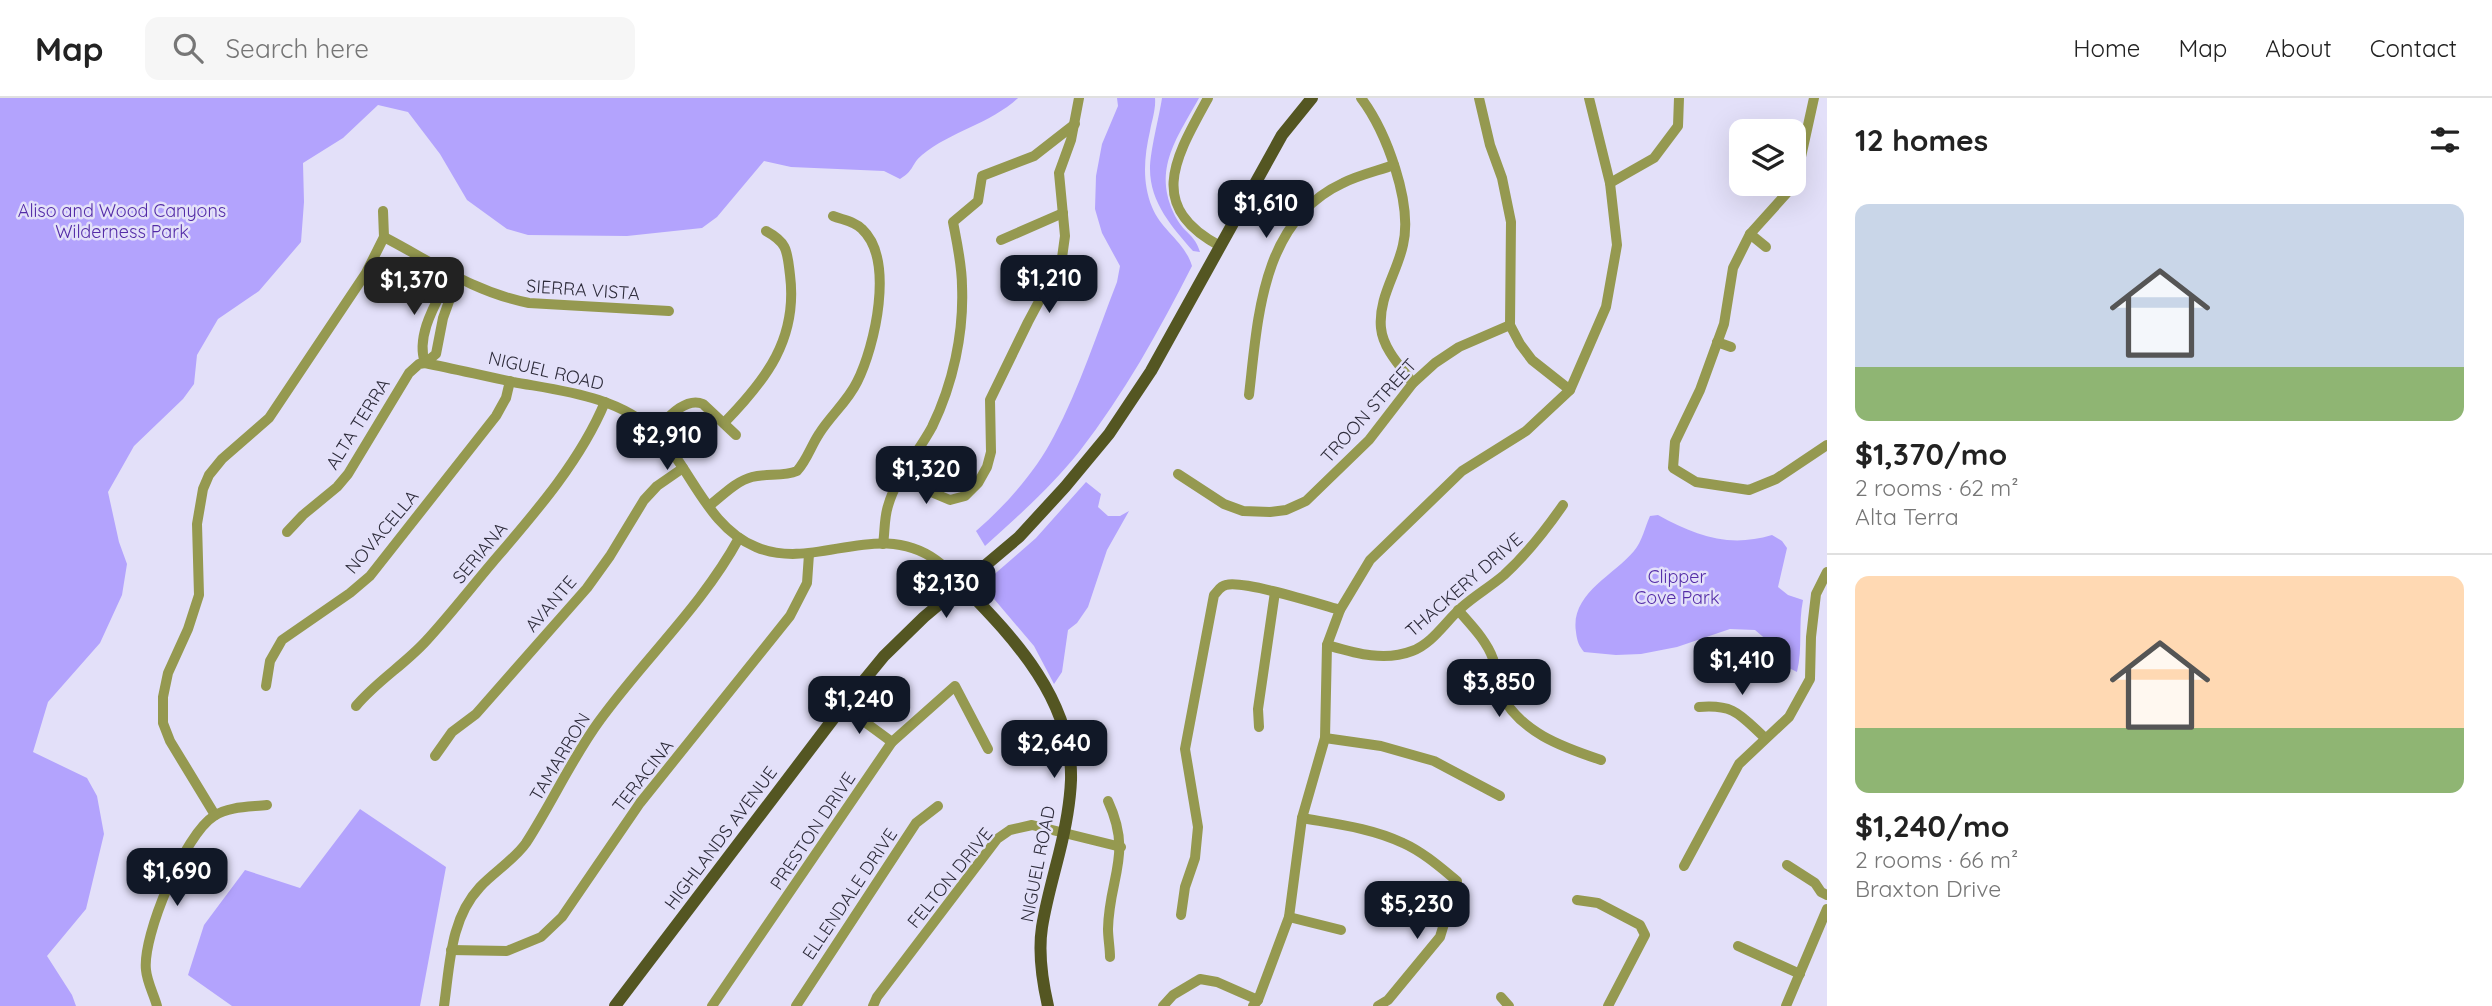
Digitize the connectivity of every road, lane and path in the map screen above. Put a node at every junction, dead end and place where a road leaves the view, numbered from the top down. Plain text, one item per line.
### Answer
1 (1079, 98) edge
2 (1208, 98) edge
3 (1312, 98) edge
4 (1361, 98) edge
5 (1479, 98) edge
6 (1589, 98) edge
7 (1679, 98) edge
8 (1814, 98) edge
9 (1075, 124) junction
10 (1394, 165) junction
11 (1610, 183) junction
12 (383, 211) dead end
13 (1063, 214) junction
14 (833, 216) dead end
15 (766, 231) dead end
16 (1750, 234) junction
17 (384, 237) junction
18 (1001, 240) dead end
19 (1220, 246) junction
20 (1766, 247) dead end
21 (453, 277) junction
22 (669, 312) dead end
23 (1510, 325) junction
24 (1717, 342) junction
25 (1731, 347) dead end
26 (425, 363) junction
27 (510, 381) junction
28 (1413, 383) junction
29 (1570, 390) junction
30 (1249, 395) dead end
31 (604, 401) junction
32 (724, 423) junction
33 (655, 431) junction
34 (736, 435) dead end
35 (1827, 445) edge
36 (683, 468) junction
37 (1178, 474) dead end
38 (900, 479) junction
39 (1563, 505) dead end
40 (709, 506) junction
41 (287, 532) dead end
42 (739, 538) junction
43 (883, 544) junction
44 (809, 554) junction
45 (1827, 572) edge
46 (963, 586) junction
47 (1275, 592) junction
48 (1340, 610) junction
49 (1458, 610) junction
50 (1327, 645) junction
51 (266, 686) dead end
52 (356, 706) dead end
53 (843, 706) junction
54 (1699, 707) dead end
55 (1259, 727) dead end
56 (1325, 738) junction
57 (1765, 738) junction
58 (892, 742) junction
59 (988, 749) dead end
60 (435, 756) dead end
61 (1601, 760) dead end
62 (1500, 796) dead end
63 (1108, 801) dead end
64 (267, 805) dead end
65 (938, 806) dead end
66 (215, 815) junction
67 (1302, 818) junction
68 (1064, 832) junction
69 (1121, 847) junction
70 (1787, 865) dead end
71 (1684, 866) dead end
72 (1827, 895) edge
73 (1577, 900) dead end
74 (1827, 909) edge
75 (1181, 915) dead end
76 (1289, 917) junction
77 (1341, 930) dead end
78 (1738, 946) dead end
79 (452, 950) junction
80 (1110, 957) dead end
81 (1800, 974) junction
82 (1501, 997) dead end
83 (1256, 1003) edge
84 (158, 1006) edge
85 (444, 1006) edge
86 (615, 1006) edge
87 (712, 1006) edge
88 (796, 1006) edge
89 (873, 1006) edge
90 (1048, 1006) edge
91 (1163, 1006) edge
92 (1378, 1006) edge
93 (1509, 1006) edge
94 (1608, 1006) edge
95 (1786, 1006) edge

1 - 9 street
2 - 19 street
3 - 19 main road, HIGHLANDS AVENUE
4 - 10 street
5 - 23 street
6 - 11 street
7 - 11 street
8 - 16 street
9 - 13 street
9 - 38 street
10 - 28 street
10 - 30 street
11 - 29 street
12 - 17 street
13 - 18 street
13 - 38 street
14 - 40 street
15 - 32 street
16 - 20 street
16 - 24 street
17 - 21 street, SIERRA VISTA
17 - 66 street
19 - 46 main road, HIGHLANDS AVENUE
21 - 22 street, SIERRA VISTA
21 - 26 street, ALTA TERRA
21 - 26 street
23 - 28 street, TROON STREET
23 - 29 street
24 - 25 street
24 - 35 street
26 - 27 street, NIGUEL ROAD
26 - 41 street, ALTA TERRA
27 - 31 street, NIGUEL ROAD
27 - 51 street, NOVACELLA
28 - 37 street, TROON STREET
29 - 48 street
31 - 33 street, NIGUEL ROAD
31 - 52 street, SERIANA
32 - 33 street
32 - 34 street
33 - 36 street, NIGUEL ROAD
36 - 40 street, NIGUEL ROAD
36 - 60 street, AVANTE
38 - 43 street
39 - 49 street, THACKERY DRIVE
40 - 42 street, NIGUEL ROAD
42 - 44 street, NIGUEL ROAD
42 - 79 street, TAMARRON
43 - 44 street, NIGUEL ROAD
43 - 46 street, NIGUEL ROAD
44 - 79 street, TERACINA
45 - 57 street
46 - 53 main road, HIGHLANDS AVENUE
46 - 68 main road, NIGUEL ROAD
47 - 48 street
47 - 55 street
47 - 75 street
48 - 50 street
49 - 50 street, THACKERY DRIVE
49 - 61 street
50 - 56 street
53 - 58 street
53 - 86 main road, HIGHLANDS AVENUE
54 - 57 street
56 - 62 street
56 - 67 street
57 - 71 street
58 - 59 street, PRESTON DRIVE
58 - 87 street, PRESTON DRIVE
63 - 69 street
64 - 66 street
65 - 88 street, ELLENDALE DRIVE
66 - 84 street
67 - 76 street
67 - 92 street
68 - 69 street, FELTON DRIVE
68 - 89 street, FELTON DRIVE
68 - 90 main road, NIGUEL ROAD
69 - 80 street
70 - 72 street
73 - 94 street
74 - 81 street
76 - 77 street
76 - 83 street
78 - 81 street
79 - 85 street, TAMARRON
81 - 95 street
82 - 93 street
83 - 91 street

